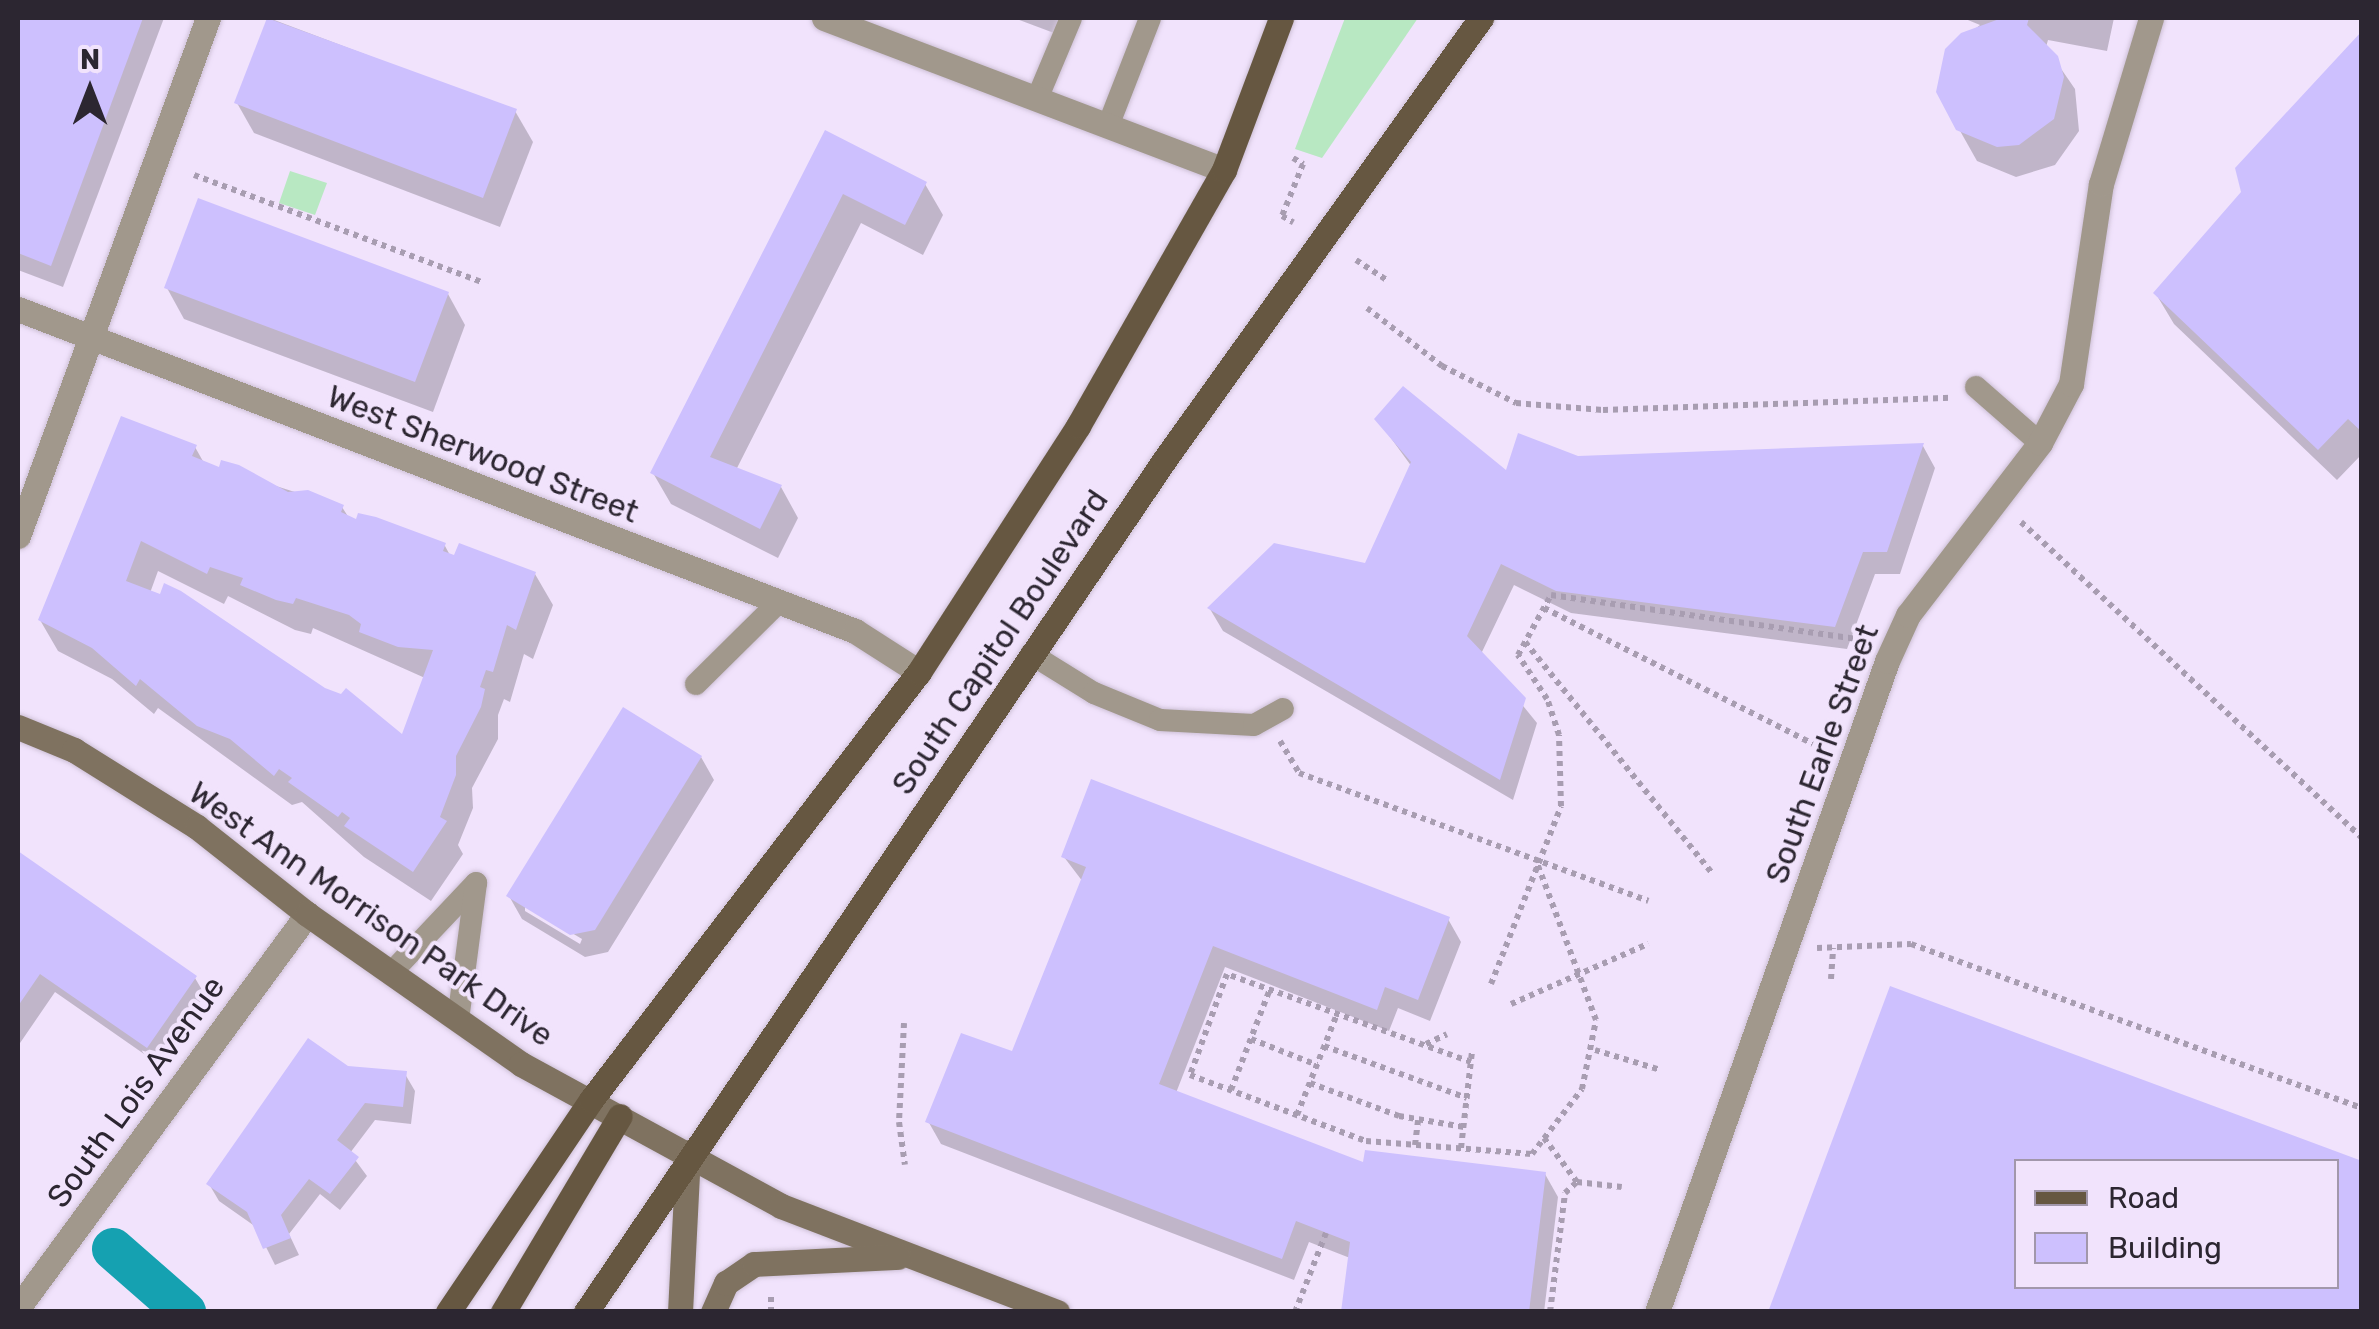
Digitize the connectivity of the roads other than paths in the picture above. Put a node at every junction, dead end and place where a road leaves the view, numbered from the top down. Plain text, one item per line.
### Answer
1 (208, 18) edge
2 (824, 18) edge
3 (1072, 18) edge
4 (1150, 18) edge
5 (1281, 18) edge
6 (1481, 18) edge
7 (2151, 18) edge
8 (1038, 99) junction
9 (1108, 126) junction
10 (1224, 170) junction
11 (18, 309) edge
12 (90, 337) junction
13 (1969, 392) road end
14 (2040, 442) junction
15 (18, 536) edge
16 (779, 602) junction
17 (1031, 654) junction
18 (919, 672) junction
19 (696, 684) dead end
20 (1275, 714) road end
21 (18, 727) edge
22 (306, 914) junction
23 (391, 973) junction
24 (458, 1020) junction
25 (591, 1100) junction
26 (620, 1116) junction
27 (688, 1152) junction
28 (912, 1256) junction
29 (18, 1308) edge
30 (448, 1312) edge
31 (502, 1312) edge
32 (586, 1312) edge
33 (680, 1312) edge
34 (713, 1312) edge
35 (1057, 1312) edge
36 (1657, 1312) edge

1 - 12 street
2 - 8 street
3 - 8 lane
4 - 9 lane
5 - 10 main road, South Capitol Boulevard
6 - 17 main road, South Capitol Boulevard
7 - 14 street, South Earle Street
8 - 9 street
9 - 10 street
10 - 18 main road, South Capitol Boulevard
11 - 12 street, West Sherwood Street
12 - 15 street
12 - 16 street, West Sherwood Street
13 - 14 lane
14 - 36 street, South Earle Street
16 - 18 street, West Sherwood Street
16 - 19 lane
17 - 20 lane
17 - 27 main road, South Capitol Boulevard
18 - 25 main road, South Capitol Boulevard
21 - 22 street, West Ann Morrison Park Drive
22 - 23 street, West Ann Morrison Park Drive
22 - 29 street, South Lois Avenue
23 - 24 street, West Ann Morrison Park Drive
23 - 24 lane
24 - 25 street, West Ann Morrison Park Drive
25 - 26 street, West Ann Morrison Park Drive
25 - 30 main road, South Capitol Boulevard
26 - 27 street, West Ann Morrison Park Drive
26 - 31 main road
27 - 28 street, West Ann Morrison Park Drive
27 - 32 main road, South Capitol Boulevard
27 - 33 street
28 - 34 street
28 - 35 street, West Ann Morrison Park Drive

